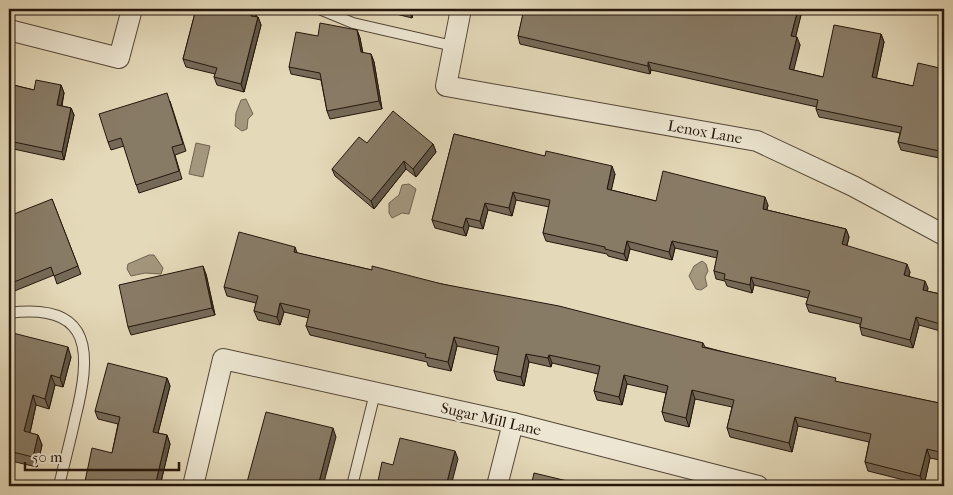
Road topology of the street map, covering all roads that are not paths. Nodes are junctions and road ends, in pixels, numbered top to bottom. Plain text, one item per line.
1 (132, 9) edge
2 (319, 9) edge
3 (461, 9) edge
4 (9, 30) edge
5 (453, 46) junction
6 (944, 235) edge
7 (9, 313) edge
8 (375, 393) junction
9 (513, 423) junction
10 (58, 486) edge
11 (193, 486) edge
12 (352, 486) edge
13 (497, 486) edge
14 (758, 486) edge

1 - 4 street
2 - 5 lane
3 - 5 street
5 - 6 street, Lenox Lane
7 - 10 lane
8 - 9 street, Sugar Mill Lane
8 - 11 street, Sugar Mill Lane
8 - 12 lane
9 - 13 street
9 - 14 street, Sugar Mill Lane

